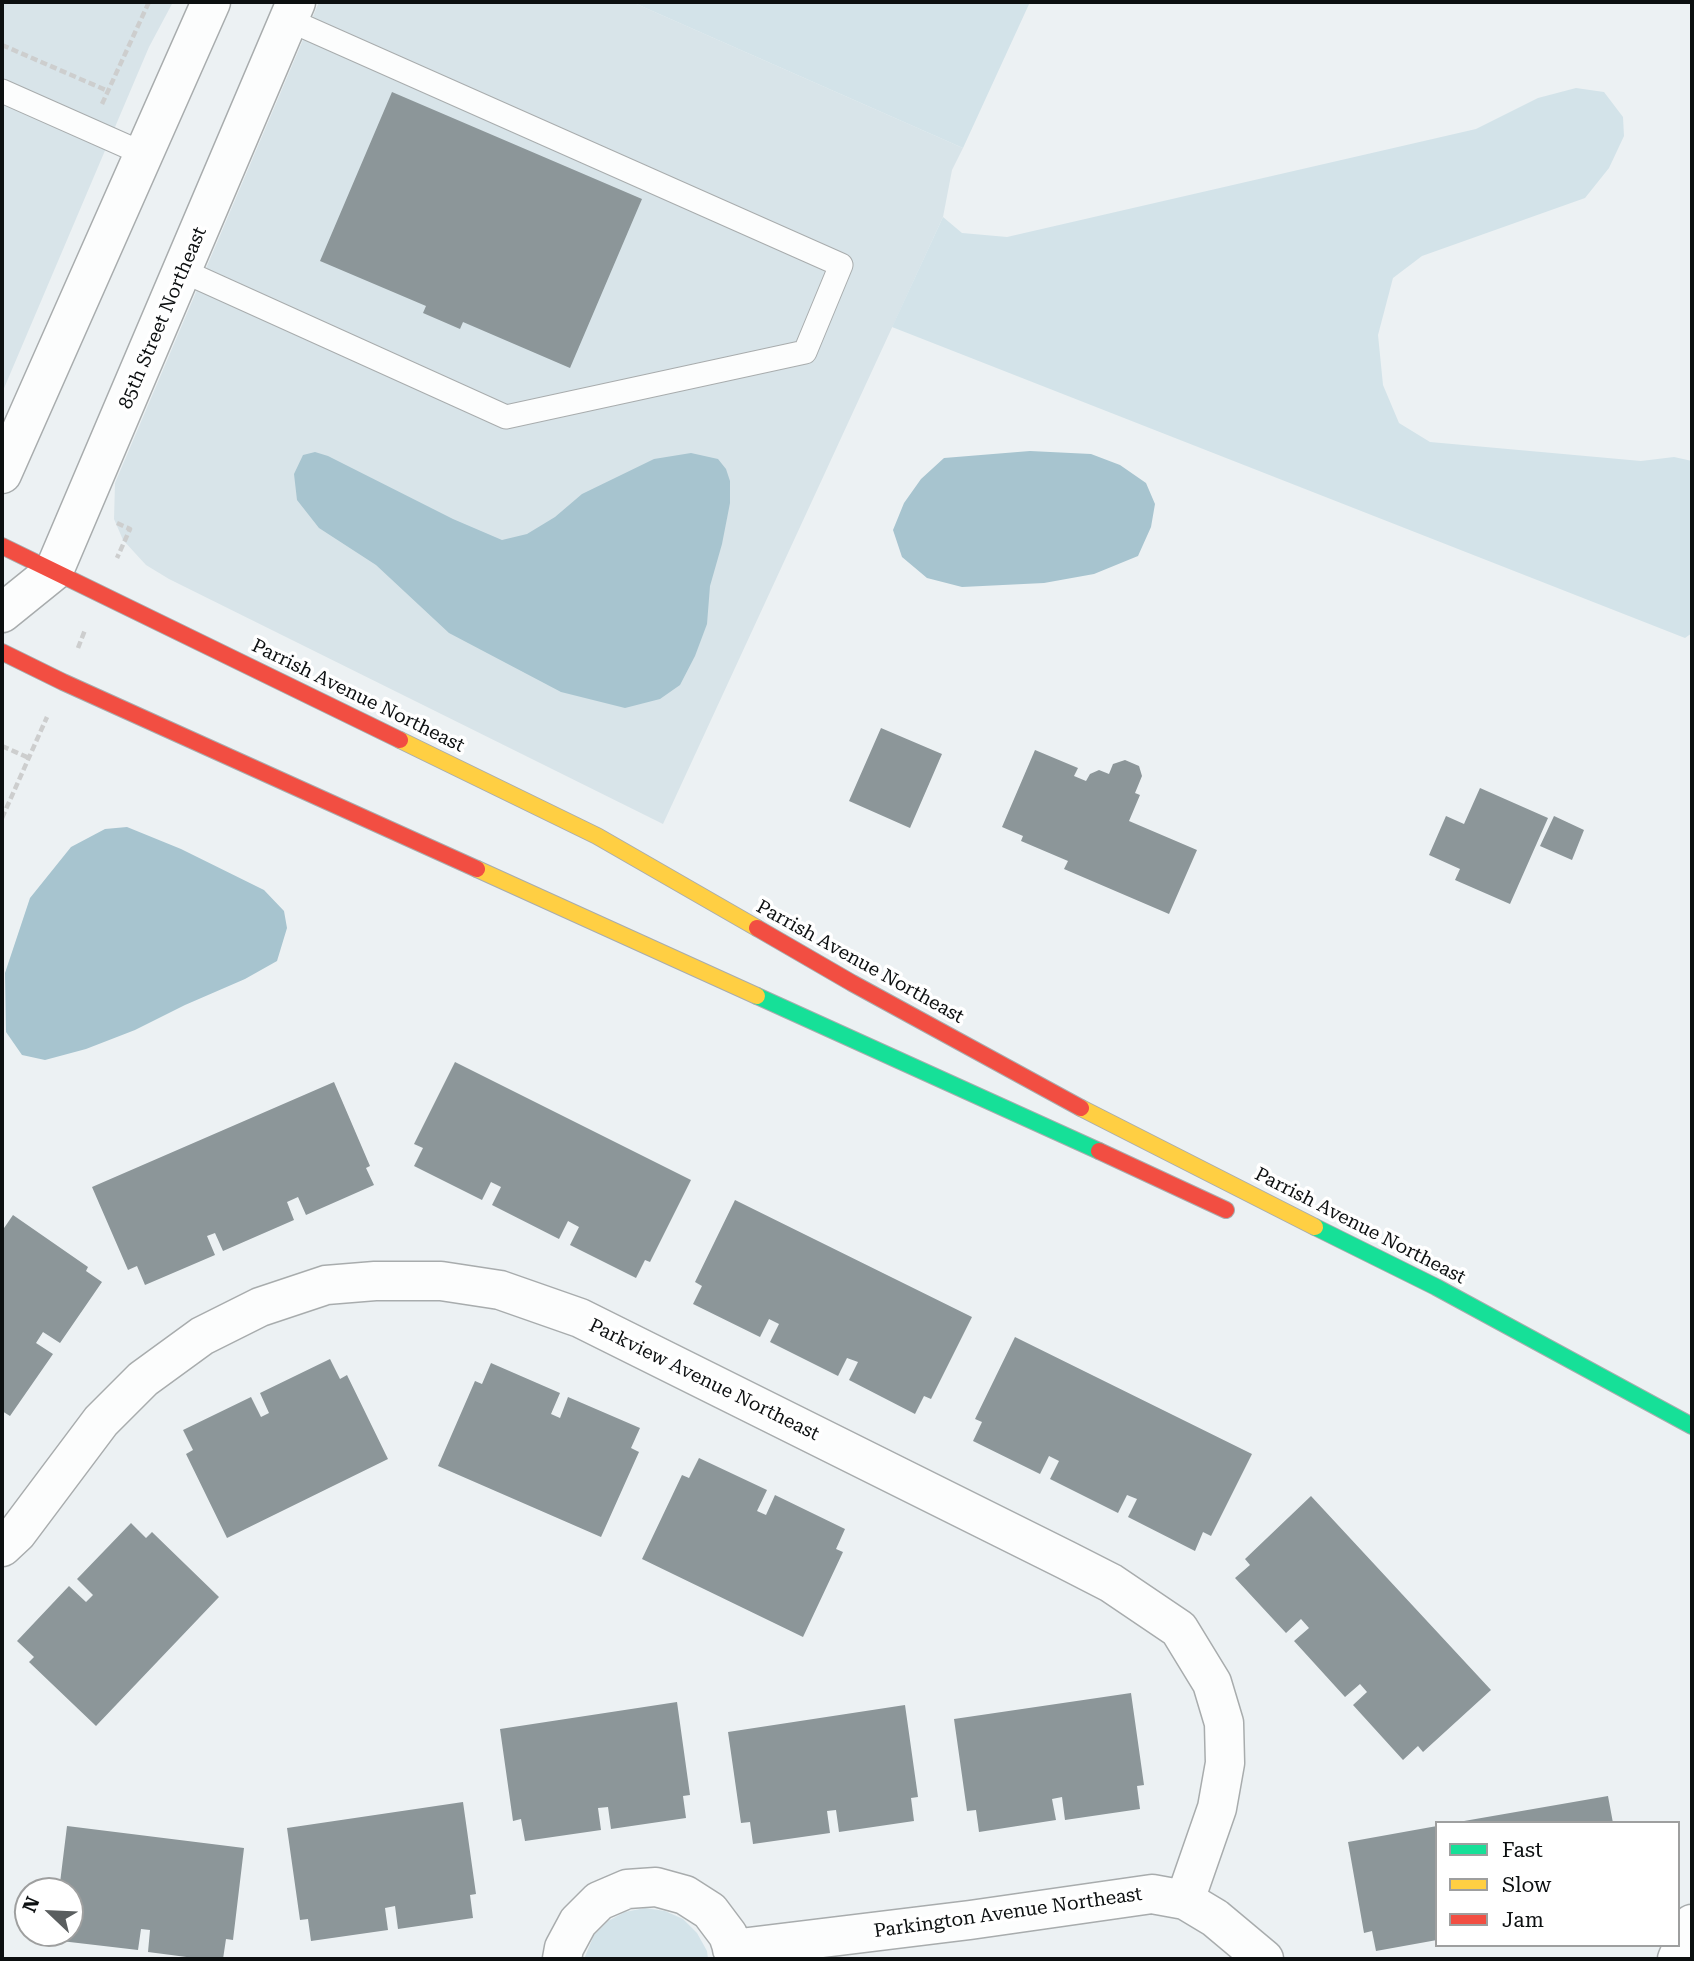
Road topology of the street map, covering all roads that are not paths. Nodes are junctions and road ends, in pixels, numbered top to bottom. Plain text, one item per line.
1 (211, 2) edge
2 (293, 11) edge
3 (2, 91) edge
4 (144, 154) junction
5 (183, 271) junction
6 (2, 474) edge
7 (2, 546) edge
8 (54, 571) junction
9 (2, 613) edge
10 (2, 652) edge
11 (1244, 1219) dead end
12 (1493, 1335) dead end
13 (1692, 1427) edge
14 (2, 1547) edge
15 (1185, 1900) junction
16 (1692, 1924) edge
17 (734, 1954) edge
18 (562, 1959) edge
19 (1264, 1959) edge
20 (1677, 1959) edge

1 - 4 street
2 - 5 street, 85th Street Northeast
2 - 5 lane
3 - 4 lane
4 - 6 street
5 - 8 street, 85th Street Northeast
7 - 8 main road, Parrish Avenue Northeast
8 - 9 street, 85th Street Northeast
8 - 13 main road, Parrish Avenue Northeast
10 - 11 main road
12 - 13 main road, Parrish Avenue Northeast
14 - 15 street, Parkview Avenue Northeast
15 - 17 street, Parkington Avenue Northeast
15 - 19 street, Parkington Avenue Northeast
16 - 20 street
17 - 18 street

